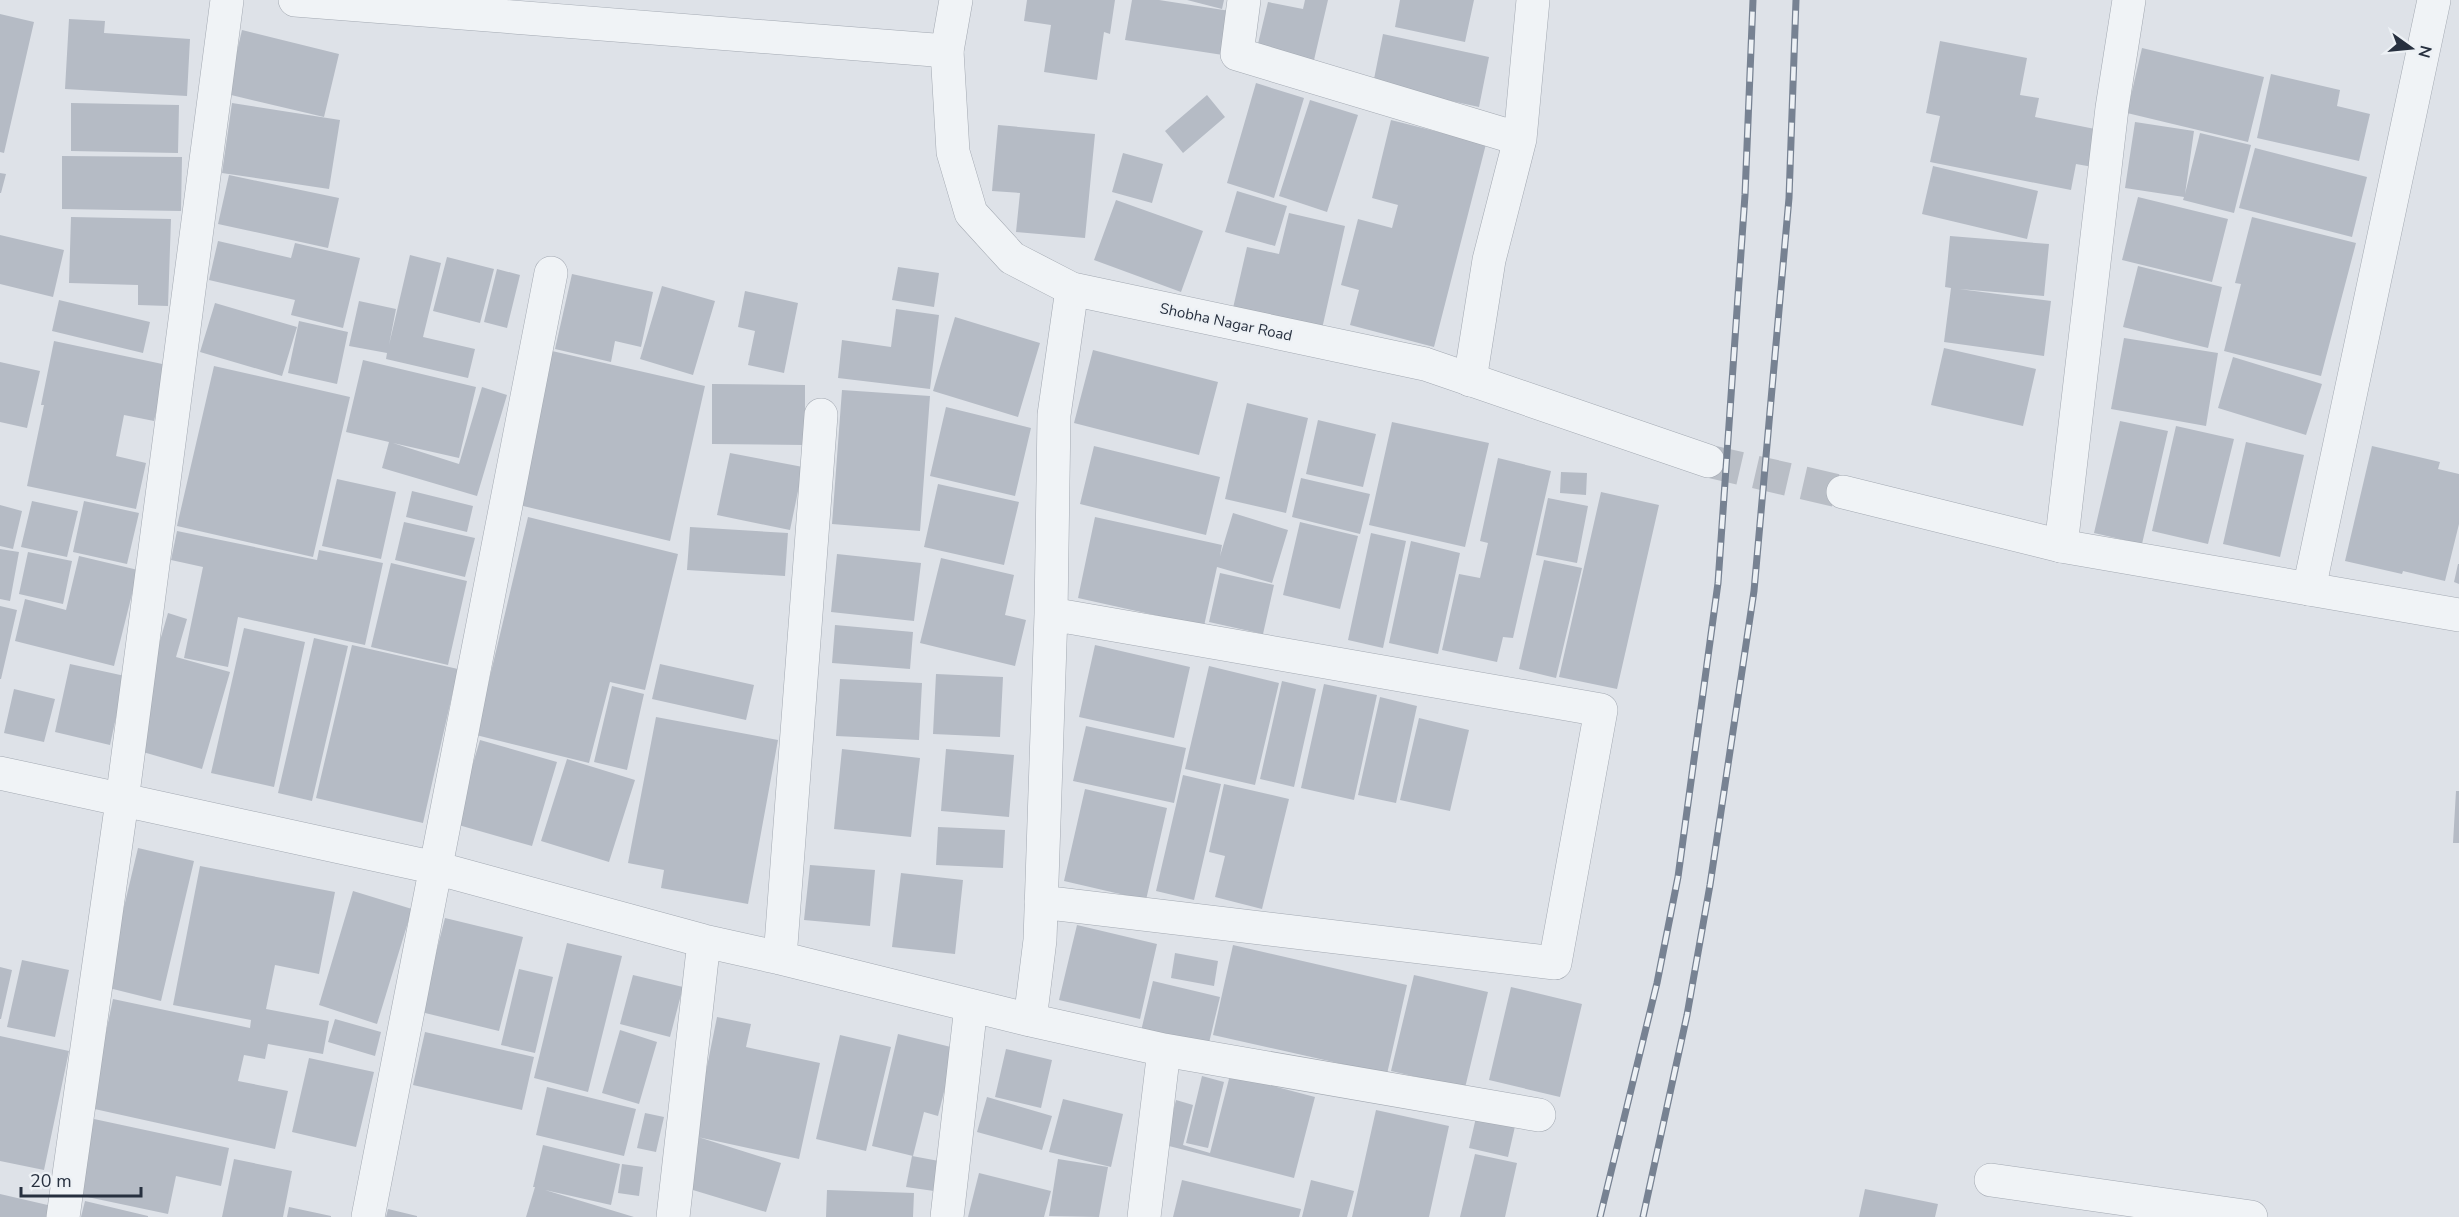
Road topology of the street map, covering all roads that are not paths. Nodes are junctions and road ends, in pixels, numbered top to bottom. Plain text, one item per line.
1 (227, 0) edge
2 (295, 0) edge
3 (956, 0) edge
4 (1244, 0) edge
5 (1533, 0) edge
6 (2129, 0) edge
7 (2434, 0) edge
8 (948, 51) junction
9 (1520, 138) junction
10 (551, 273) dead end
11 (1072, 289) junction
12 (1470, 380) junction
13 (821, 415) dead end
14 (1708, 461) tunnel mouth
15 (1843, 492) tunnel mouth
16 (2061, 546) junction
17 (2309, 589) junction
18 (1052, 614) junction
19 (2459, 615) edge
20 (0, 773) edge
21 (122, 801) junction
22 (436, 868) junction
23 (1041, 902) junction
24 (704, 941) junction
25 (780, 958) junction
26 (971, 1006) junction
27 (1030, 1020) junction
28 (1164, 1050) junction
29 (1539, 1115) dead end
30 (1991, 1180) dead end
31 (63, 1217) edge
32 (368, 1217) edge
33 (673, 1217) edge
34 (947, 1217) edge
35 (1144, 1217) edge
36 (2251, 1217) edge

1 - 21 street
2 - 8 street
3 - 8 street, Shobha Nagar Road
4 - 9 street
5 - 9 street
6 - 16 street
7 - 17 street
8 - 11 street, Shobha Nagar Road
9 - 12 street
10 - 22 street
11 - 12 street, Shobha Nagar Road
11 - 18 street
12 - 14 street, Shobha Nagar Road
13 - 25 street
15 - 16 street
16 - 17 street
17 - 19 street
18 - 23 street
18 - 23 street
20 - 21 street
21 - 22 street
21 - 31 street
22 - 24 street
22 - 32 street
23 - 27 street
24 - 25 street
24 - 33 street
25 - 26 street
26 - 27 street
26 - 34 street
27 - 28 street
28 - 29 street
28 - 35 street
30 - 36 street

